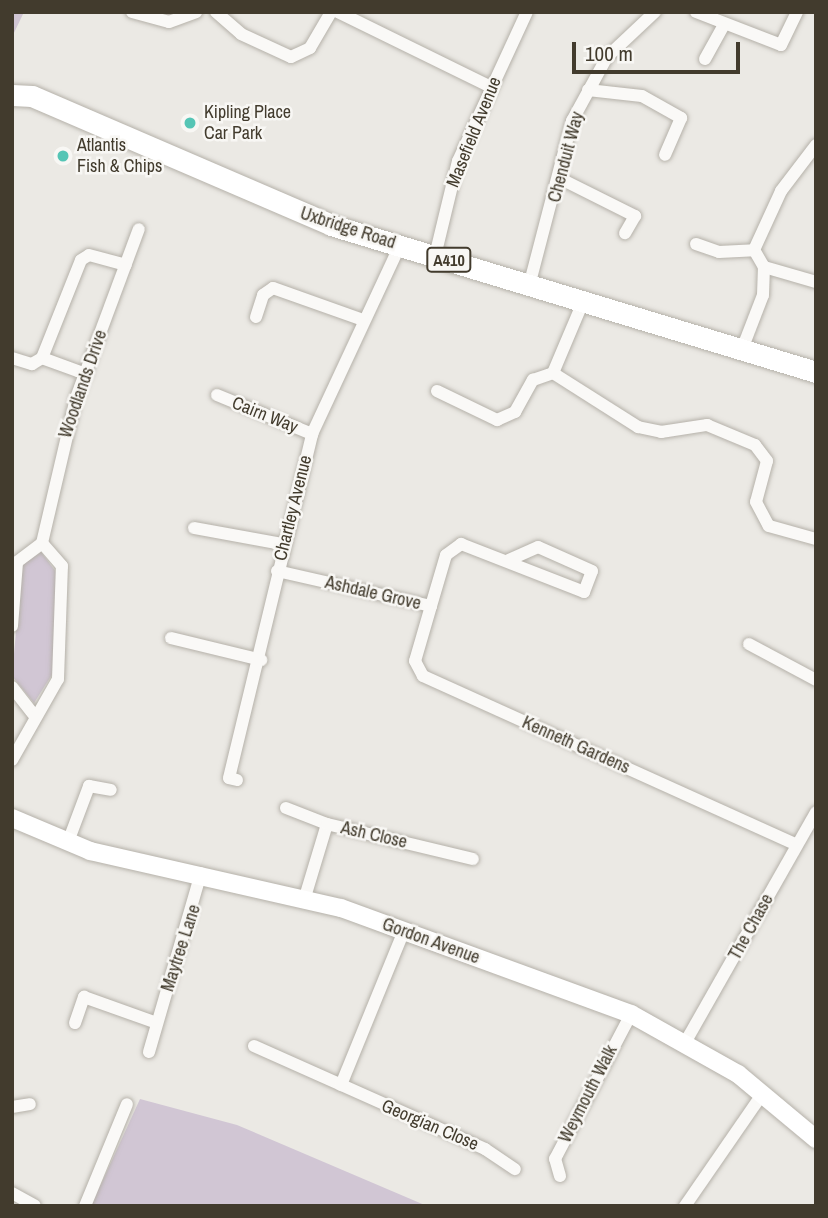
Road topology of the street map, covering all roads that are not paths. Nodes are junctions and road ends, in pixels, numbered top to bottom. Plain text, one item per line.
1 (132, 12) edge
2 (196, 12) edge
3 (216, 12) edge
4 (331, 12) edge
5 (338, 12) edge
6 (527, 12) edge
7 (655, 12) edge
8 (696, 12) edge
9 (797, 12) edge
10 (723, 27) junction
11 (705, 59) dead end
12 (491, 87) junction
13 (588, 90) junction
14 (12, 95) edge
15 (816, 145) edge
16 (666, 155) dead end
17 (561, 179) junction
18 (139, 229) dead end
19 (625, 233) dead end
20 (696, 244) dead end
21 (400, 245) junction
22 (754, 250) junction
23 (435, 256) junction
24 (126, 265) junction
25 (764, 267) junction
26 (816, 282) edge
27 (529, 286) junction
28 (583, 302) junction
29 (256, 317) dead end
30 (363, 320) junction
31 (741, 352) junction
32 (12, 358) edge
33 (41, 358) junction
34 (816, 372) edge
35 (553, 373) junction
36 (86, 374) junction
37 (438, 391) dead end
38 (217, 396) dead end
39 (312, 434) junction
40 (194, 528) dead end
41 (816, 539) edge
42 (42, 543) junction
43 (282, 544) junction
44 (509, 560) junction
45 (277, 571) junction
46 (430, 606) junction
47 (12, 626) edge
48 (171, 638) dead end
49 (749, 644) dead end
50 (261, 660) junction
51 (816, 680) edge
52 (12, 687) edge
53 (33, 714) junction
54 (12, 760) edge
55 (237, 780) dead end
56 (111, 790) dead end
57 (286, 808) dead end
58 (816, 812) edge
59 (12, 818) edge
60 (327, 824) junction
61 (68, 842) junction
62 (797, 845) junction
63 (474, 859) dead end
64 (201, 873) junction
65 (305, 897) junction
66 (404, 931) junction
67 (631, 1014) junction
68 (75, 1023) dead end
69 (157, 1023) junction
70 (686, 1041) junction
71 (254, 1046) dead end
72 (149, 1052) dead end
73 (341, 1085) junction
74 (763, 1094) junction
75 (30, 1104) dead end
76 (127, 1104) dead end
77 (12, 1107) edge
78 (816, 1139) edge
79 (515, 1169) dead end
80 (560, 1177) dead end
81 (12, 1194) edge
82 (35, 1206) edge
83 (85, 1206) edge
84 (685, 1206) edge

1 - 2 street
3 - 4 street
5 - 12 street
6 - 12 street, Masefield Avenue
7 - 13 street, Chenduit Way
8 - 10 street
9 - 10 street
10 - 11 street
12 - 23 street, Masefield Avenue
13 - 16 street
13 - 17 street, Chenduit Way
14 - 21 main road, Uxbridge Road / A410
15 - 22 street
17 - 19 street
17 - 27 street, Chenduit Way
18 - 24 street, Woodlands Drive
20 - 22 street
21 - 23 main road, Uxbridge Road / A410
21 - 30 street, Chartley Avenue
22 - 25 street
23 - 27 main road, Uxbridge Road / A410
24 - 33 street
24 - 36 street, Woodlands Drive
25 - 26 street
25 - 31 street
27 - 28 main road, Uxbridge Road / A410
28 - 31 main road, Uxbridge Road / A410
28 - 35 street
29 - 30 street
30 - 39 street, Chartley Avenue
31 - 34 main road, Uxbridge Road / A410
32 - 33 street
33 - 36 street
35 - 37 street
35 - 41 street
36 - 42 street, Woodlands Drive
38 - 39 street, Cairn Way
39 - 43 street, Chartley Avenue
40 - 43 street
42 - 47 street
42 - 53 street
43 - 45 street, Chartley Avenue
44 - 44 street, Ashdale Grove
44 - 46 street, Ashdale Grove
45 - 46 street, Ashdale Grove
45 - 50 street, Chartley Avenue
46 - 62 street, Kenneth Gardens
48 - 50 street
49 - 51 street
50 - 55 street, Chartley Avenue
52 - 53 street
53 - 54 street
56 - 61 street
57 - 60 street, Ash Close
58 - 62 street, The Chase
59 - 61 street, Gordon Avenue
60 - 63 street, Ash Close
60 - 65 street, Ash Close
61 - 64 street, Gordon Avenue
62 - 70 street, The Chase
64 - 65 street, Gordon Avenue
64 - 69 street, Maytree Lane
65 - 66 street, Gordon Avenue
66 - 67 street, Gordon Avenue
66 - 73 street
67 - 70 street, Gordon Avenue
67 - 80 street, Weymouth Walk
68 - 69 street
69 - 72 street, Maytree Lane
70 - 74 street, Gordon Avenue
71 - 73 street, Georgian Close
73 - 79 street, Georgian Close
74 - 78 street, Gordon Avenue
74 - 84 street
75 - 77 street
76 - 83 street
81 - 82 street

